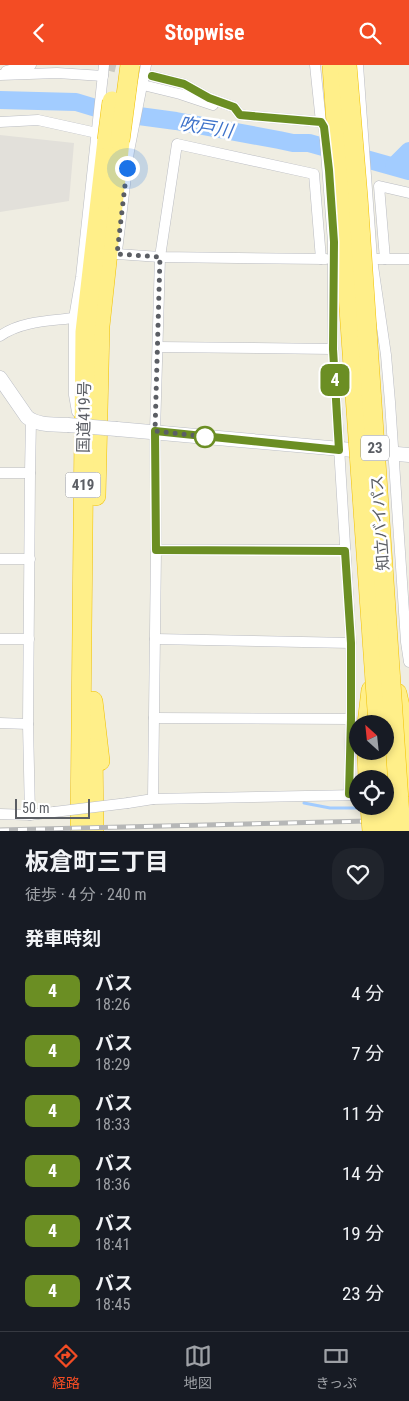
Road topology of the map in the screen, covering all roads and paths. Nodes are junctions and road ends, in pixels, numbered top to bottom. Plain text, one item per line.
1 (31, 65) edge
2 (131, 65) edge
3 (146, 65) edge
4 (315, 65) edge
5 (332, 65) edge
6 (347, 65) edge
7 (358, 65) edge
8 (107, 71) edge
9 (1, 75) edge
10 (152, 76) dead end
11 (137, 90) junction
12 (240, 115) junction
13 (0, 122) edge
14 (322, 125) junction
15 (114, 138) junction
16 (409, 193) edge
17 (117, 254) junction
18 (160, 257) junction
19 (321, 259) junction
20 (334, 259) junction
21 (372, 259) junction
22 (385, 259) junction
23 (409, 259) edge
24 (74, 318) junction
25 (0, 336) edge
26 (158, 347) junction
27 (333, 349) junction
28 (0, 378) edge
29 (31, 420) junction
30 (155, 431) junction
31 (339, 450) junction
32 (394, 454) junction
33 (409, 455) edge
34 (84, 462) junction
35 (0, 473) edge
36 (30, 473) junction
37 (96, 496) junction
38 (156, 550) junction
39 (345, 551) junction
40 (0, 559) edge
41 (30, 559) junction
42 (0, 639) edge
43 (29, 639) junction
44 (155, 639) junction
45 (408, 642) edge
46 (351, 643) junction
47 (382, 661) junction
48 (409, 662) edge
49 (87, 700) junction
50 (358, 715) edge
51 (361, 715) edge
52 (379, 715) edge
53 (154, 718) junction
54 (349, 721) edge
55 (0, 723) edge
56 (28, 724) junction
57 (409, 787) edge
58 (349, 795) edge
59 (394, 798) edge
60 (153, 799) junction
61 (409, 799) edge
62 (0, 814) edge
63 (30, 815) junction
64 (371, 815) edge
65 (384, 815) edge
66 (72, 831) edge
67 (80, 831) edge
68 (94, 831) edge
69 (103, 831) edge
70 (372, 831) edge
71 (385, 831) edge
72 (401, 831) edge

1 - 9 street
2 - 11 highway, 国道419号, bridge
3 - 11 street
4 - 14 street
5 - 47 highway, 知立バイパス / 23, bridge
6 - 47 highway, 知立バイパス / 23, bridge
7 - 21 street
8 - 9 street
8 - 15 highway, 国道419号 / 419, bridge
10 - 12 street
11 - 12 street
11 - 15 highway, 国道419号 / 419, bridge
12 - 14 street
13 - 15 street
14 - 20 street
15 - 17 street
15 - 24 street
15 - 34 highway, 国道419号 / 419
15 - 37 highway, 国道419号 / 419
16 - 22 street
17 - 18 street
17 - 37 street
18 - 19 street
18 - 19 street
18 - 26 street
19 - 20 street
20 - 21 street
20 - 27 street
21 - 22 street
21 - 32 street
22 - 23 street
24 - 25 street
24 - 34 street
26 - 27 street
26 - 30 street
27 - 31 street
28 - 29 street
29 - 30 street, bridge
29 - 36 street
30 - 31 street
30 - 38 street
31 - 32 street
31 - 39 street
32 - 33 street
32 - 45 street
34 - 49 highway, 国道419号 / 419
35 - 36 street
36 - 41 street
37 - 49 highway, 国道419号 / 419
38 - 39 street
38 - 44 street
39 - 46 street
40 - 41 street
41 - 43 street
42 - 43 street
43 - 56 street
44 - 46 street
44 - 53 street
45 - 48 street
46 - 50 street
47 - 51 highway, bridge
47 - 52 highway, 知立バイパス / 23, bridge
47 - 57 highway, bridge
47 - 72 highway, 知立バイパス / 23, bridge
49 - 66 highway
49 - 67 highway, 国道419号 / 419
49 - 68 highway, 国道419号 / 419
49 - 69 highway
53 - 54 street
53 - 60 street
55 - 56 street
56 - 63 street
58 - 60 street
59 - 61 street
60 - 63 street, bridge
62 - 63 street
64 - 70 highway, bridge
65 - 71 highway, bridge

